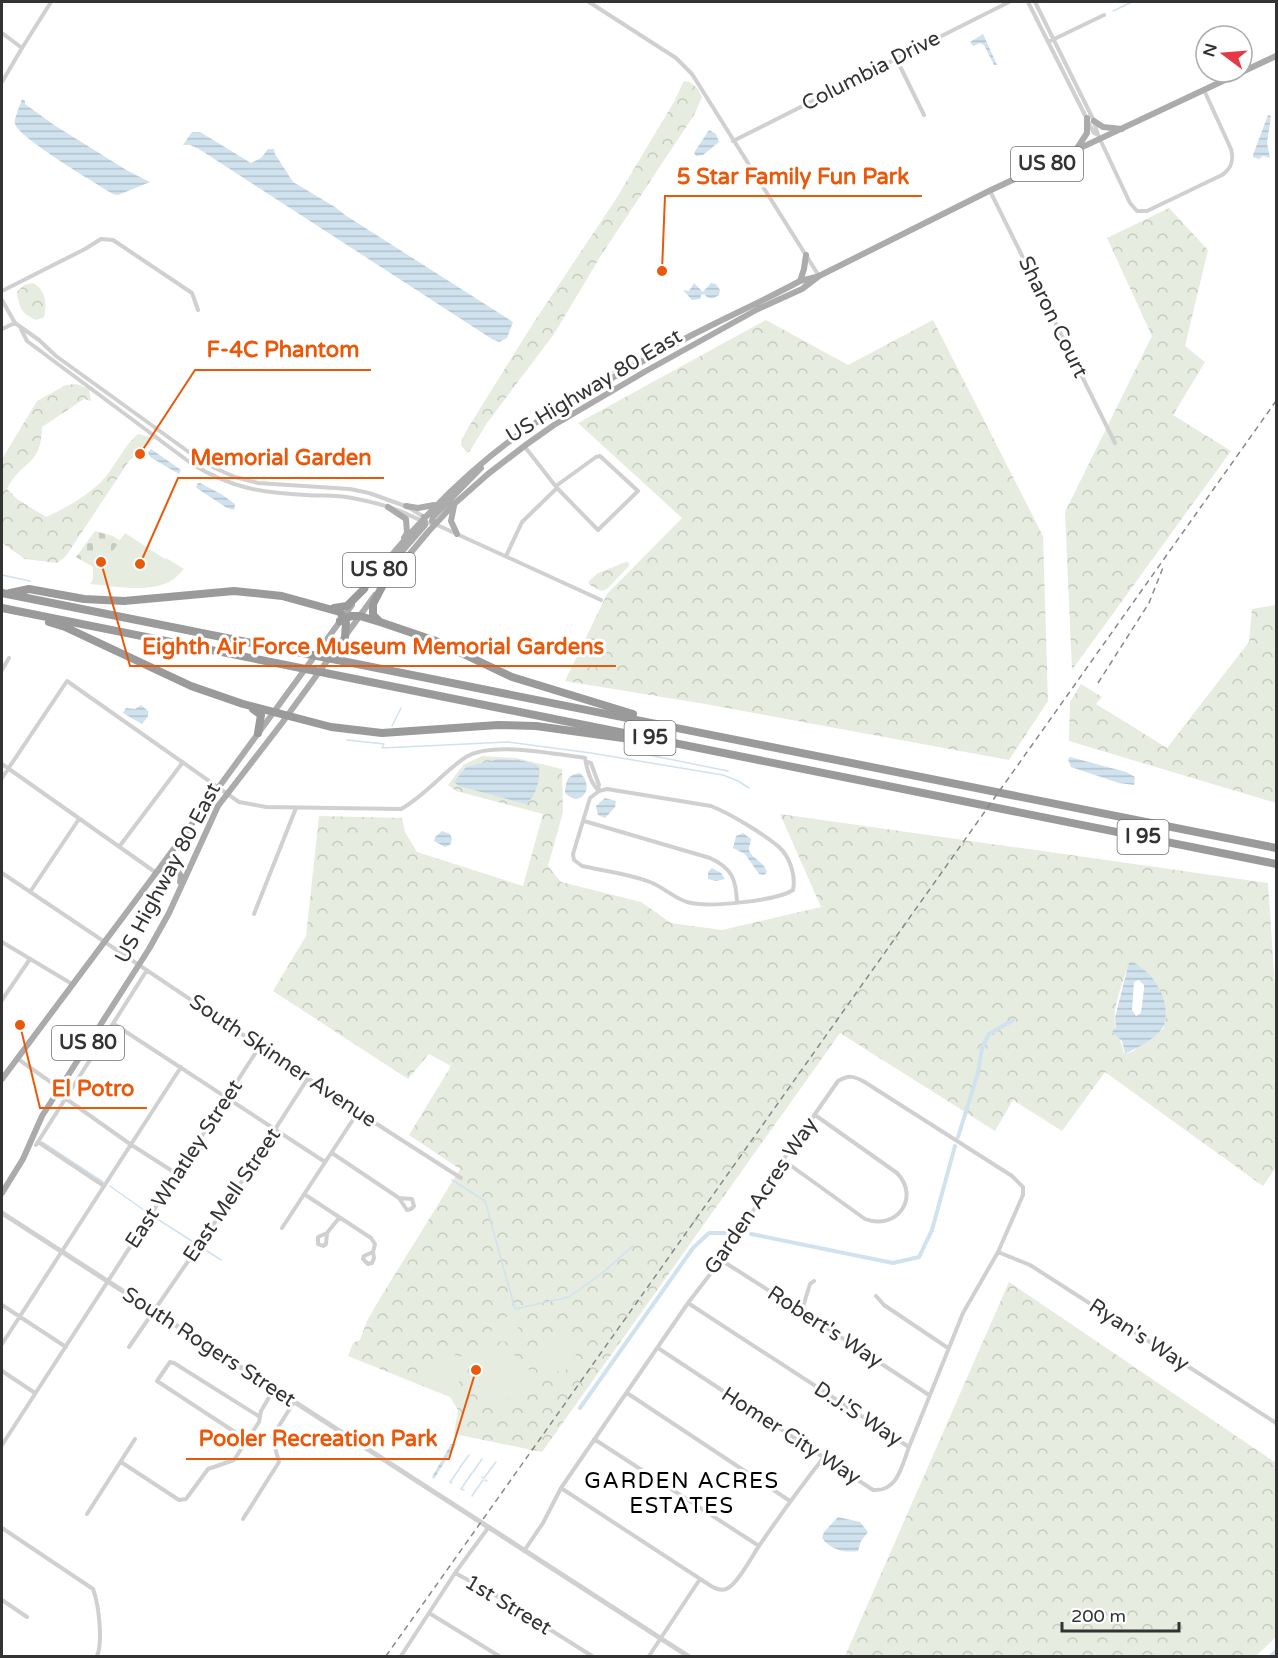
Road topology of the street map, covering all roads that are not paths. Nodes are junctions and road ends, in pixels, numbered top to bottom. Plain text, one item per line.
1 (51, 2) edge
2 (589, 2) edge
3 (1009, 2) edge
4 (1028, 2) edge
5 (1035, 2) edge
6 (1104, 15) dead end
7 (2, 33) edge
8 (1054, 39) junction
9 (1048, 42) junction
10 (22, 48) junction
11 (1276, 56) edge
12 (896, 58) junction
13 (2, 82) edge
14 (1204, 90) junction
15 (924, 115) dead end
16 (1091, 120) junction
17 (1123, 129) junction
18 (1099, 137) junction
19 (733, 141) junction
20 (1076, 151) junction
21 (989, 191) junction
22 (806, 255) junction
23 (819, 276) junction
24 (800, 281) junction
25 (2, 291) edge
26 (2, 300) edge
27 (198, 310) dead end
28 (15, 323) junction
29 (20, 327) junction
30 (2, 328) edge
31 (1115, 443) dead end
32 (524, 446) junction
33 (496, 452) junction
34 (557, 487) junction
35 (438, 504) junction
36 (455, 504) junction
37 (406, 506) junction
38 (388, 507) junction
39 (424, 520) junction
40 (435, 524) junction
41 (456, 534) junction
42 (401, 542) junction
43 (506, 556) junction
44 (384, 583) junction
45 (364, 589) junction
46 (4, 593) edge
47 (372, 599) junction
48 (601, 600) dead end
49 (326, 607) junction
50 (2, 608) edge
51 (360, 616) junction
52 (343, 618) junction
53 (383, 623) junction
54 (345, 637) junction
55 (9, 658) dead end
56 (2, 670) edge
57 (243, 704) junction
58 (274, 712) junction
59 (287, 715) junction
60 (663, 724) junction
61 (258, 733) junction
62 (682, 745) junction
63 (183, 762) junction
64 (586, 762) junction
65 (2, 764) edge
66 (8, 768) junction
67 (593, 768) junction
68 (587, 771) junction
69 (2, 778) edge
70 (219, 787) junction
71 (598, 790) junction
72 (228, 793) junction
73 (296, 808) junction
74 (79, 819) junction
75 (584, 821) junction
76 (119, 847) junction
77 (1276, 848) edge
78 (1276, 864) edge
79 (2, 873) edge
80 (156, 873) junction
81 (30, 892) junction
82 (177, 894) junction
83 (737, 902) junction
84 (254, 914) dead end
85 (2, 942) edge
86 (105, 942) junction
87 (30, 959) junction
88 (139, 964) junction
89 (147, 970) junction
90 (73, 984) junction
91 (2, 1000) edge
92 (114, 1024) junction
93 (260, 1046) junction
94 (18, 1059) junction
95 (181, 1067) junction
96 (308, 1078) junction
97 (2, 1079) edge
98 (59, 1088) junction
99 (227, 1096) junction
100 (65, 1098) junction
101 (358, 1112) junction
102 (815, 1114) junction
103 (276, 1129) junction
104 (130, 1144) junction
105 (332, 1153) junction
106 (783, 1160) junction
107 (326, 1162) junction
108 (177, 1174) junction
109 (461, 1178) dead end
110 (104, 1186) junction
111 (2, 1193) edge
112 (304, 1194) junction
113 (399, 1198) dead end
114 (2, 1213) edge
115 (339, 1218) junction
116 (282, 1228) dead end
117 (327, 1233) dead end
118 (62, 1252) junction
119 (373, 1252) dead end
120 (998, 1252) junction
121 (721, 1260) junction
122 (108, 1281) junction
123 (814, 1281) dead end
124 (876, 1296) dead end
125 (688, 1303) junction
126 (2, 1305) edge
127 (153, 1311) junction
128 (801, 1311) junction
129 (19, 1316) junction
130 (2, 1344) edge
131 (66, 1347) junction
132 (129, 1347) dead end
133 (658, 1348) junction
134 (948, 1348) junction
135 (2, 1371) edge
136 (274, 1389) junction
137 (36, 1393) junction
138 (627, 1393) junction
139 (929, 1395) junction
140 (294, 1402) junction
141 (260, 1417) junction
142 (1276, 1423) edge
143 (135, 1439) dead end
144 (594, 1439) junction
145 (247, 1440) junction
146 (2, 1445) edge
147 (909, 1447) junction
148 (824, 1457) junction
149 (121, 1462) junction
150 (561, 1488) junction
151 (790, 1501) junction
152 (87, 1514) dead end
153 (243, 1519) dead end
154 (2, 1528) edge
155 (488, 1528) junction
156 (759, 1546) junction
157 (524, 1551) junction
158 (455, 1573) junction
159 (700, 1579) junction
160 (2, 1599) edge
161 (429, 1613) junction
162 (27, 1617) dead end
163 (661, 1639) junction
164 (97, 1656) edge
165 (401, 1656) edge
166 (499, 1656) edge
167 (592, 1656) edge
168 (649, 1656) edge
169 (688, 1656) edge

1 - 10 street
2 - 19 street
3 - 12 street, Columbia Drive
4 - 9 street
5 - 8 street
6 - 8 street
7 - 10 street
8 - 9 street
8 - 16 street
9 - 16 street
10 - 13 street
11 - 14 main road, US Highway 80 East / US 80
12 - 15 street
12 - 19 street, Columbia Drive
14 - 17 main road, US Highway 80 East / US 80
14 - 18 street
16 - 17 main road
16 - 18 street
16 - 20 main road
17 - 18 main road, US Highway 80 East / US 80
18 - 20 main road, US Highway 80 East / US 80
19 - 22 street
20 - 21 main road, US Highway 80 East / US 80
21 - 23 main road, US Highway 80 East / US 80
21 - 31 street, Sharon Court
22 - 23 street
22 - 24 main road
23 - 24 main road, US 80
23 - 32 main road, US Highway 80 East / US 80
24 - 33 main road, US Highway 80 East / US 80
25 - 27 street
26 - 28 street
28 - 29 street
28 - 30 street
29 - 37 street
29 - 38 street
32 - 34 street
32 - 36 main road, US Highway 80 East / US 80
33 - 35 main road, US Highway 80 East / US 80
33 - 40 main road
34 - 34 street
34 - 43 street
35 - 37 main road
35 - 39 main road, US Highway 80 East / US 80
36 - 40 main road, US Highway 80 East / US 80
36 - 41 main road
37 - 39 street
38 - 39 street
38 - 42 main road
39 - 40 street
39 - 42 main road, US Highway 80 East / US 80
39 - 47 main road
40 - 41 street
40 - 44 main road, US Highway 80 East / US 80
41 - 43 street
42 - 45 main road, US Highway 80 East / US 80
43 - 48 street
44 - 47 main road, US Highway 80 East / US 80
44 - 53 highway
45 - 49 highway
45 - 52 main road, US Highway 80 East / US 80
46 - 49 highway
46 - 60 highway, I 95
47 - 51 main road, US Highway 80 East / US 80
49 - 52 highway
50 - 57 highway
50 - 62 highway, I 95
51 - 52 highway
51 - 53 highway
51 - 54 main road, US Highway 80 East / US 80
52 - 54 highway
52 - 58 main road, US Highway 80 East / US 80
53 - 60 highway
54 - 59 main road, US Highway 80 East / US 80
55 - 56 street
57 - 58 highway
57 - 61 highway
58 - 59 highway
58 - 61 main road, US Highway 80 East / US 80
59 - 62 highway
59 - 72 main road, US Highway 80 East / US 80
60 - 77 highway, I 95
61 - 70 main road, US Highway 80 East / US 80
62 - 78 highway, I 95
63 - 66 street
63 - 70 street
63 - 76 street
64 - 67 street
64 - 68 street
64 - 73 street
65 - 66 street
66 - 69 street
66 - 74 street
67 - 68 street
67 - 71 street
68 - 71 street
70 - 72 street
70 - 80 main road, US Highway 80 East / US 80
71 - 75 street
71 - 83 street
72 - 73 street
72 - 82 main road, US Highway 80 East / US 80
73 - 84 street
74 - 76 street
74 - 81 street
75 - 83 street
75 - 83 street
76 - 80 street
79 - 81 street, South Skinner Avenue
80 - 82 main road
80 - 86 main road, US Highway 80 East / US 80
81 - 86 street, South Skinner Avenue
82 - 88 main road, US Highway 80 East / US 80
85 - 87 street
86 - 88 street, South Skinner Avenue
86 - 90 main road, US Highway 80 East / US 80
87 - 90 street
87 - 91 street
88 - 89 street, South Skinner Avenue
88 - 98 main road, US Highway 80 East / US 80
89 - 92 street
89 - 93 street, South Skinner Avenue
90 - 94 main road, US Highway 80 East / US 80
92 - 95 street
92 - 100 street
93 - 96 street, South Skinner Avenue
93 - 99 street, East Whatley Street
94 - 97 main road, US Highway 80 East / US 80
94 - 98 street
95 - 99 street
95 - 104 street
96 - 101 street, South Skinner Avenue
96 - 103 street, East Mell Street
98 - 111 main road, US Highway 80 East / US 80
99 - 103 street
99 - 108 street, East Whatley Street
100 - 104 street
100 - 110 street
101 - 105 street
101 - 109 street, South Skinner Avenue
102 - 106 street, Garden Acres Way
102 - 106 street
102 - 120 street, Garden Acres Way
103 - 107 street
103 - 127 street, East Mell Street
104 - 108 street
104 - 110 street
105 - 107 street
105 - 113 street
106 - 121 street, Garden Acres Way
107 - 112 street
108 - 122 street, East Whatley Street
110 - 118 street
112 - 115 street
112 - 116 street
114 - 118 street, South Rogers Street
115 - 117 street
115 - 119 street
118 - 122 street, South Rogers Street
118 - 129 street
120 - 134 street, D.J.'S Way
120 - 142 street, Ryan's Way
121 - 125 street, Garden Acres Way
121 - 128 street, Robert's Way
122 - 127 street, South Rogers Street
122 - 131 street, East Whatley Street
123 - 128 street
124 - 134 street
125 - 133 street, Garden Acres Way
125 - 147 street, D.J.'S Way
126 - 129 street
127 - 132 street, East Mell Street
127 - 136 street, South Rogers Street
128 - 139 street, Robert's Way
129 - 130 street
129 - 131 street
131 - 137 street, East Whatley Street
133 - 138 street, Garden Acres Way
133 - 148 street, Homer City Way
134 - 139 street, D.J.'S Way
135 - 137 street
136 - 140 street, South Rogers Street
136 - 141 street
137 - 146 street, East Whatley Street
138 - 144 street, Garden Acres Way
138 - 151 street
139 - 147 street, D.J.'S Way
140 - 153 street
140 - 155 street, South Rogers Street
141 - 145 street
141 - 145 street
143 - 149 street
144 - 150 street, Garden Acres Way
144 - 156 street
145 - 149 street
147 - 148 street, Homer City Way
148 - 151 street
149 - 152 street
150 - 157 street, Garden Acres Way
150 - 159 street
151 - 156 street
154 - 164 street
155 - 157 street, South Rogers Street
155 - 158 street
156 - 159 street
157 - 163 street, South Rogers Street
158 - 161 street
158 - 167 street, 1st Street
159 - 163 street
160 - 162 street
161 - 165 street
161 - 166 street
163 - 168 street
163 - 169 street, South Rogers Street

